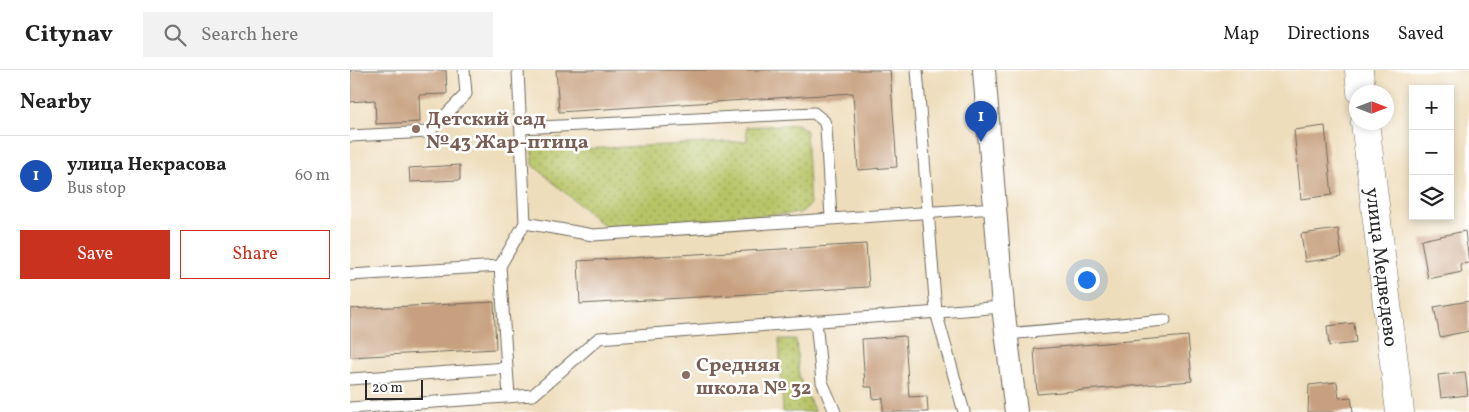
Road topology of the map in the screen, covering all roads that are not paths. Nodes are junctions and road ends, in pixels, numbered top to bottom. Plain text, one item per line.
1 (464, 70) edge
2 (518, 70) edge
3 (917, 70) edge
4 (984, 70) edge
5 (1359, 70) edge
6 (1360, 85) edge
7 (521, 128) junction
8 (1366, 130) edge
9 (350, 136) edge
10 (995, 208) junction
11 (927, 212) junction
12 (831, 218) junction
13 (525, 223) junction
14 (500, 266) junction
15 (350, 275) edge
16 (1003, 307) junction
17 (936, 312) junction
18 (1165, 320) dead end
19 (816, 322) junction
20 (1006, 334) junction
21 (507, 368) junction
22 (350, 379) edge
23 (509, 397) junction
24 (350, 408) edge
25 (835, 412) edge
26 (964, 412) edge
27 (1016, 412) edge
28 (1400, 412) edge

1 - 9 lane
2 - 7 lane
3 - 11 lane
4 - 10 street
5 - 6 street
7 - 12 lane
7 - 13 lane
8 - 28 street, улица Медведево
10 - 11 lane
10 - 16 street
11 - 12 lane
11 - 17 lane
12 - 13 lane
13 - 14 lane
14 - 15 lane
14 - 21 lane
16 - 17 lane
16 - 20 street
17 - 19 lane
17 - 26 lane
18 - 20 lane
19 - 23 lane
19 - 25 lane
20 - 27 street
21 - 22 lane
21 - 23 lane
23 - 24 lane

